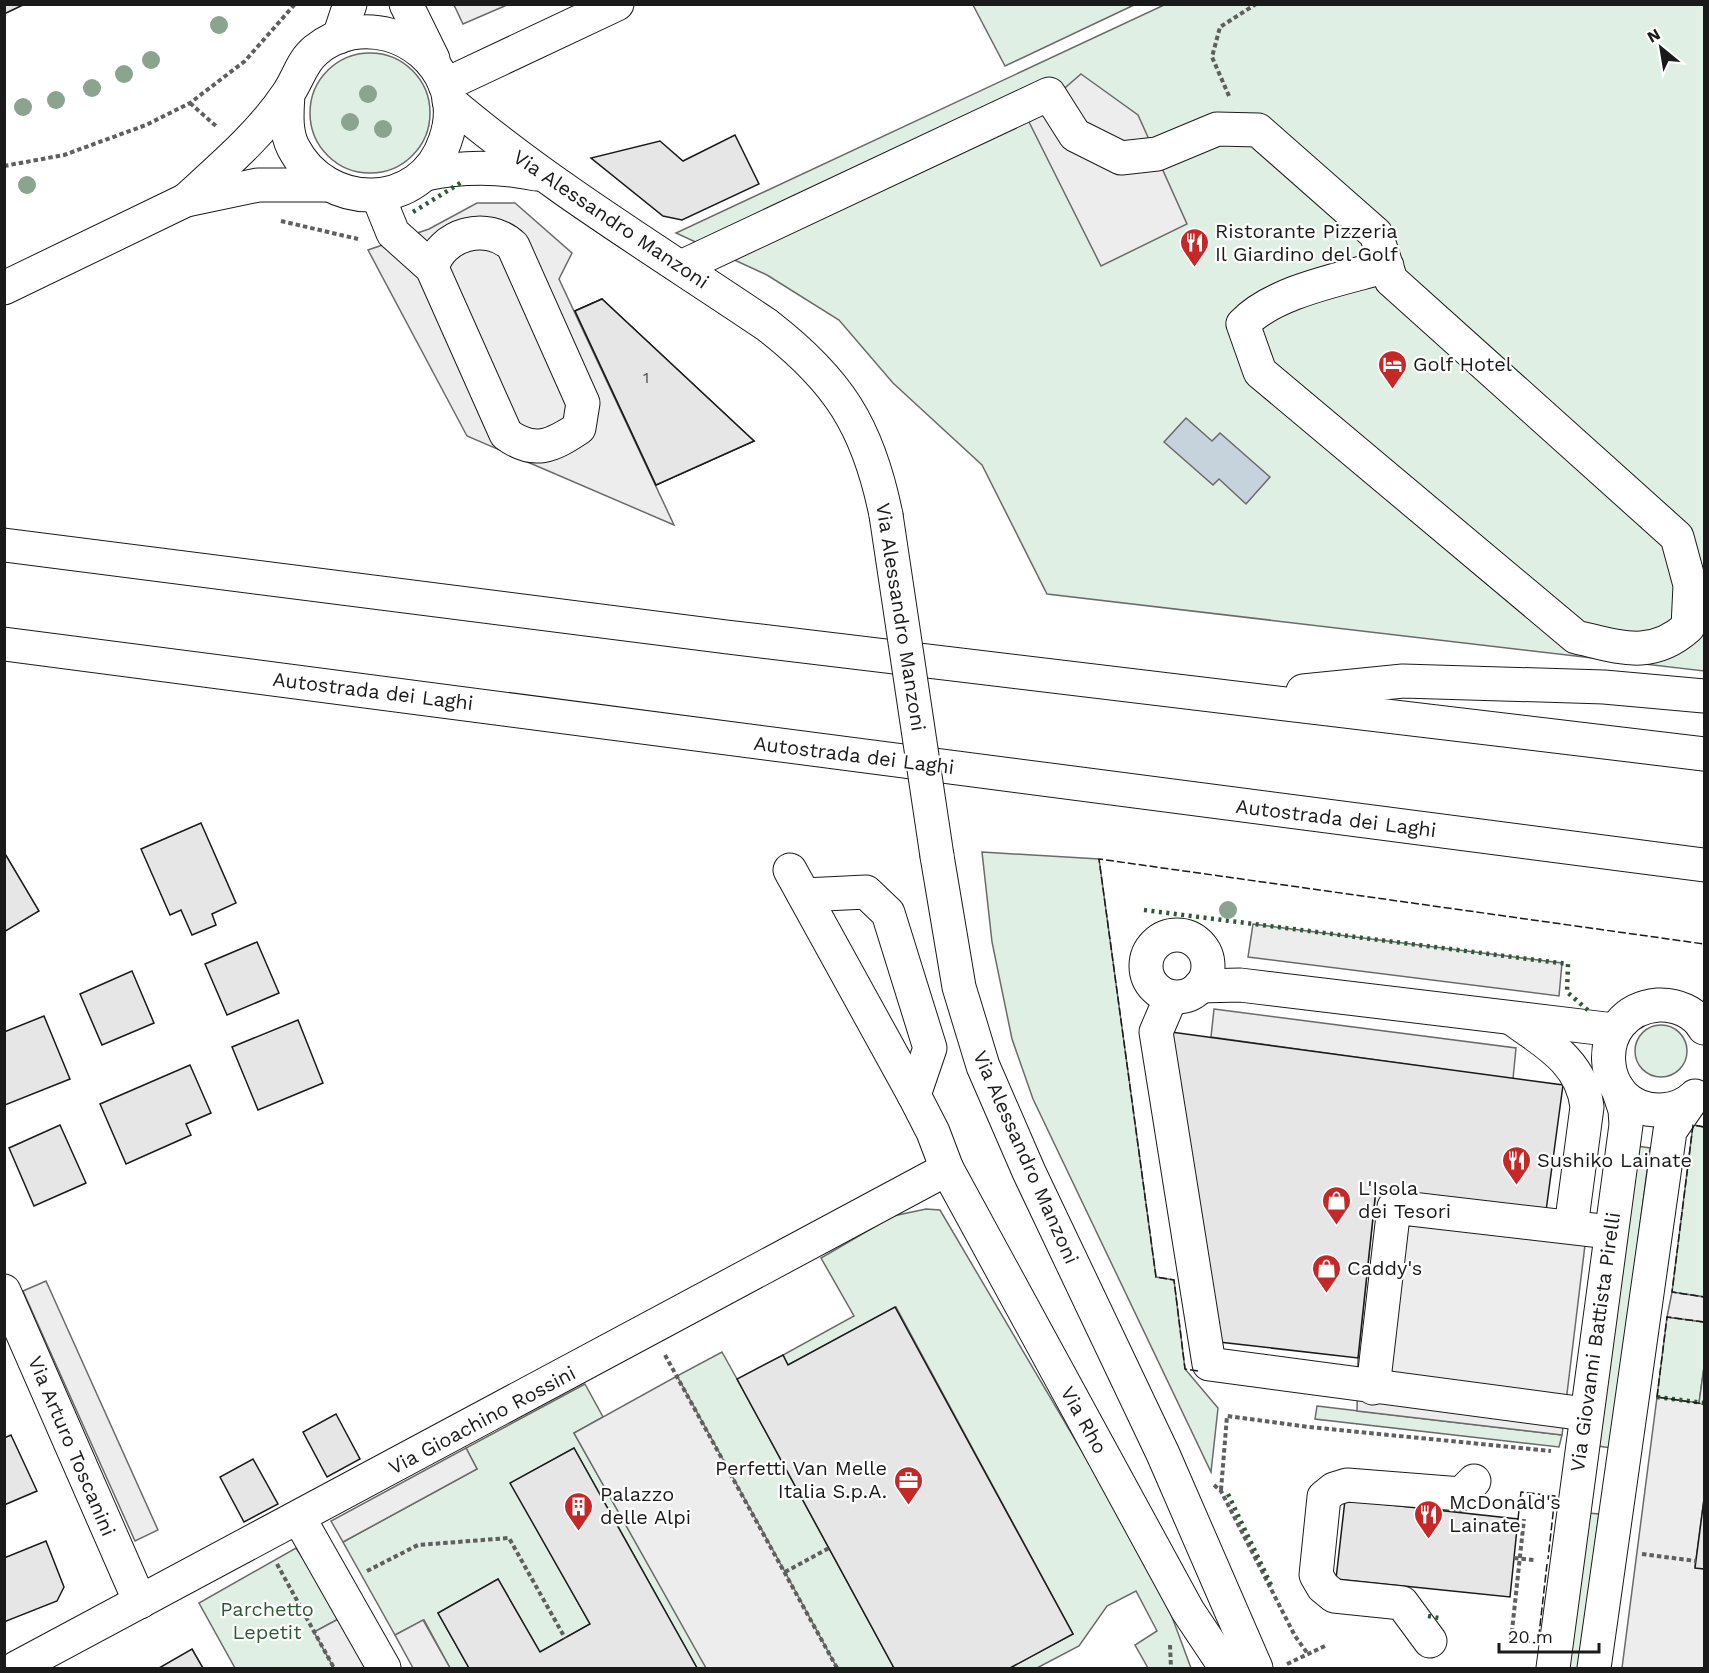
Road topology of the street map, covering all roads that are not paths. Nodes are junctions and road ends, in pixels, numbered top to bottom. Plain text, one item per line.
1 (350, 4) edge
2 (406, 4) edge
3 (617, 4) edge
4 (339, 37) junction
5 (444, 84) junction
6 (288, 94) junction
7 (425, 174) junction
8 (544, 176) junction
9 (327, 185) junction
10 (378, 196) junction
11 (186, 200) junction
12 (1387, 266) junction
13 (681, 267) junction
14 (432, 268) junction
15 (4, 288) edge
16 (4, 545) edge
17 (4, 644) edge
18 (1704, 696) edge
19 (1238, 697) junction
20 (1704, 754) edge
21 (1704, 865) edge
22 (1513, 1018) junction
23 (1704, 1026) edge
24 (1614, 1030) junction
25 (1618, 1089) junction
26 (1698, 1093) edge
27 (914, 1095) junction
28 (947, 1168) junction
29 (1571, 1227) junction
30 (1610, 1232) junction
31 (4, 1291) edge
32 (1373, 1388) junction
33 (1585, 1414) junction
34 (1474, 1481) dead end
35 (1575, 1491) junction
36 (1618, 1497) junction
37 (299, 1518) junction
38 (140, 1602) junction
39 (1430, 1641) dead end
40 (16, 1668) edge
41 (384, 1668) edge
42 (1226, 1668) edge
43 (1269, 1668) edge
44 (1553, 1668) edge
45 (1594, 1668) edge

1 - 4 main road
2 - 5 main road, Via Alessandro Manzoni
3 - 5 main road
4 - 5 main road
4 - 6 main road
5 - 7 main road
5 - 8 main road, Via Alessandro Manzoni
6 - 9 main road
6 - 11 main road
7 - 8 main road
7 - 10 main road
8 - 13 main road, Via Alessandro Manzoni
9 - 10 main road
9 - 11 main road
10 - 14 main road
11 - 15 main road
12 - 12 main road
12 - 13 main road
13 - 43 main road, Via Alessandro Manzoni, bridge
14 - 14 main road
16 - 19 main road
17 - 21 main road, Autostrada dei Laghi
18 - 19 main road
19 - 20 main road
22 - 24 main road
22 - 29 main road
22 - 32 main road
23 - 24 main road
24 - 25 main road, Via Giovanni Battista Pirelli
25 - 26 main road
25 - 30 main road, Via Giovanni Battista Pirelli
26 - 36 main road
27 - 27 main road, Via Rho
27 - 28 main road, Via Rho
28 - 37 main road, Via Gioachino Rossini
28 - 42 main road, Via Rho
29 - 30 main road
29 - 32 main road
30 - 33 main road, Via Giovanni Battista Pirelli
31 - 38 main road, Via Arturo Toscanini
32 - 33 main road
33 - 35 main road, Via Giovanni Battista Pirelli
34 - 39 main road
35 - 36 main road
35 - 44 main road, Via Giovanni Battista Pirelli
36 - 45 main road
37 - 38 main road, Via Gioachino Rossini
37 - 41 main road
38 - 40 main road, Via Gioachino Rossini

